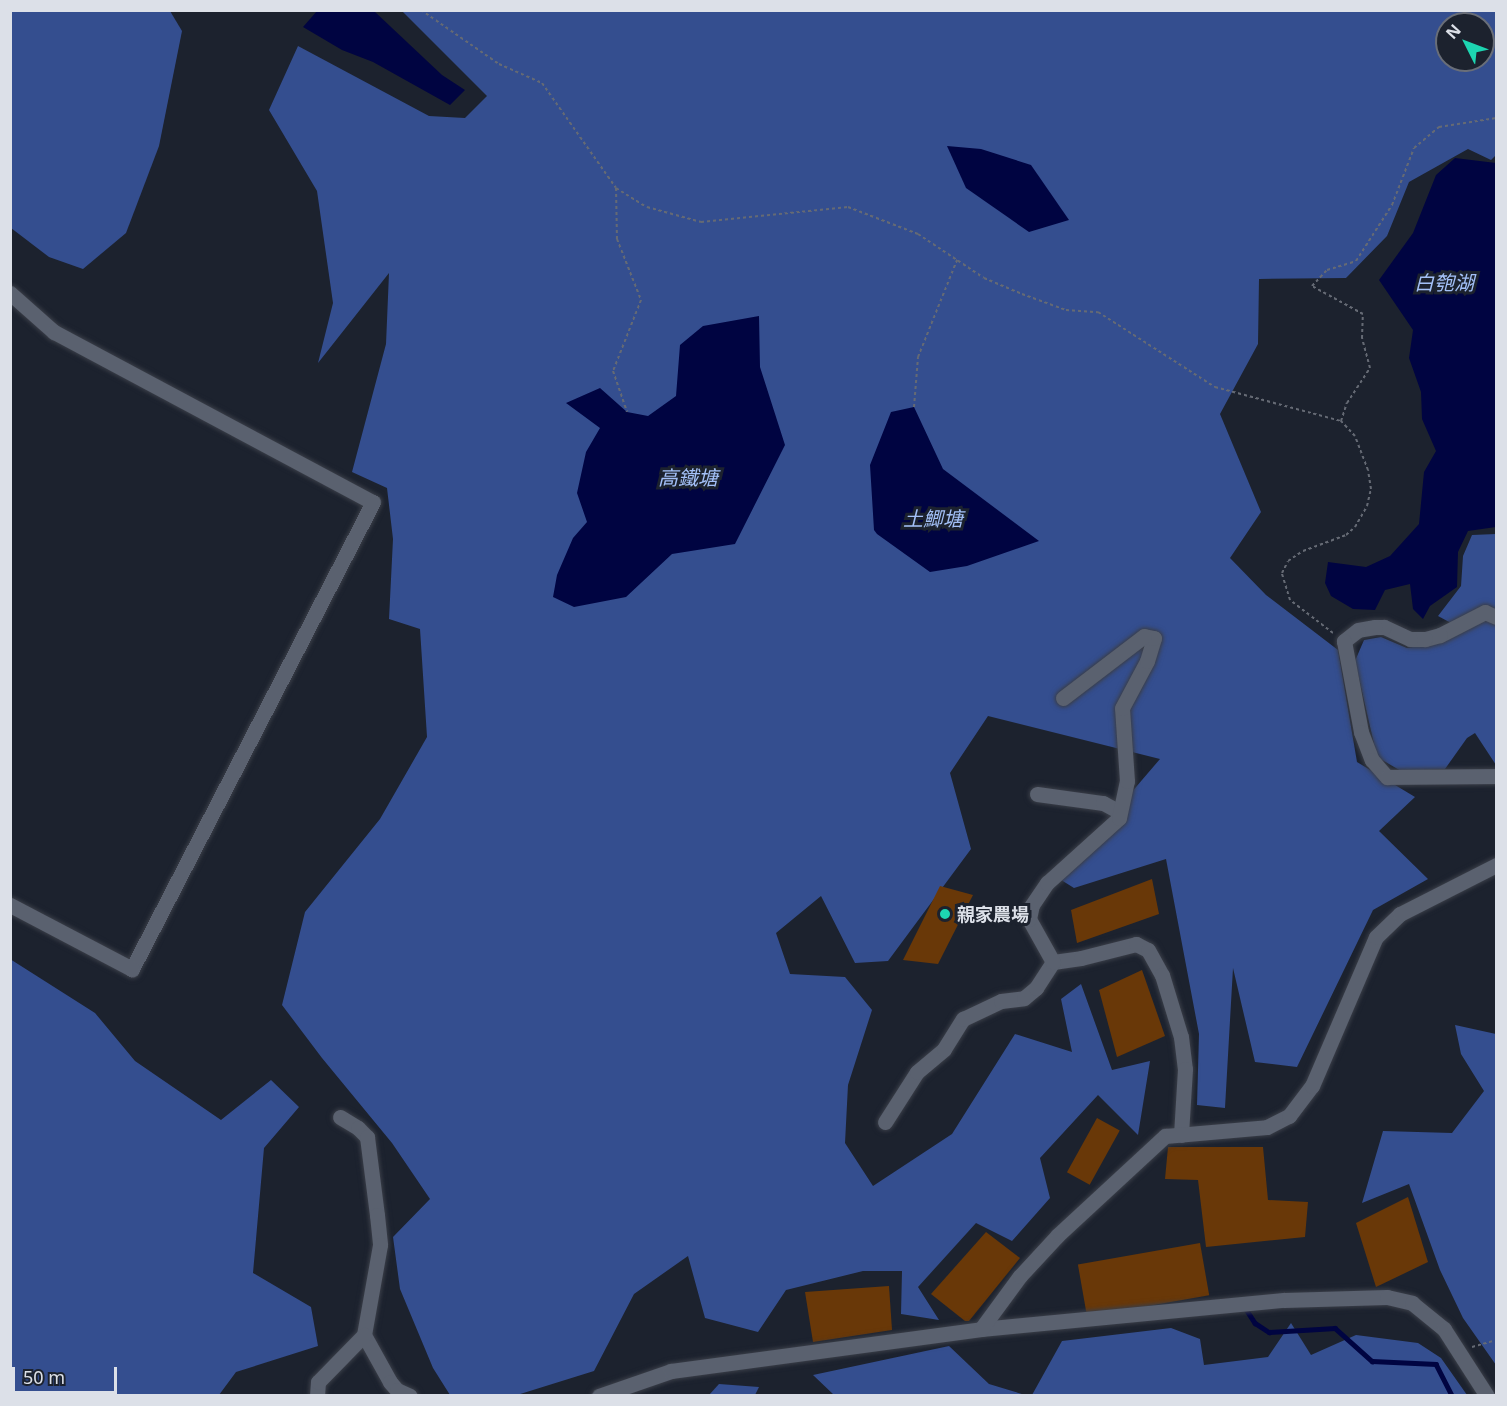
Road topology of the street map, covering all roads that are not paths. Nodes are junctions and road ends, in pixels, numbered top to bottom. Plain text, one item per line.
1 (10, 293) edge
2 (1497, 617) edge
3 (1063, 698) dead end
4 (1497, 776) edge
5 (1037, 794) dead end
6 (1120, 812) junction
7 (1497, 865) edge
8 (10, 906) edge
9 (1053, 962) junction
10 (340, 1117) dead end
11 (885, 1122) dead end
12 (1181, 1135) junction
13 (981, 1329) junction
14 (363, 1335) junction
15 (317, 1395) edge
16 (410, 1395) edge
17 (599, 1395) edge
18 (1487, 1395) edge

1 - 8 lane
2 - 4 lane
3 - 6 lane
5 - 6 lane
6 - 9 lane
7 - 12 lane
9 - 11 lane
9 - 12 lane
10 - 14 lane
12 - 13 lane
13 - 17 lane
13 - 18 lane
14 - 15 lane
14 - 16 lane

